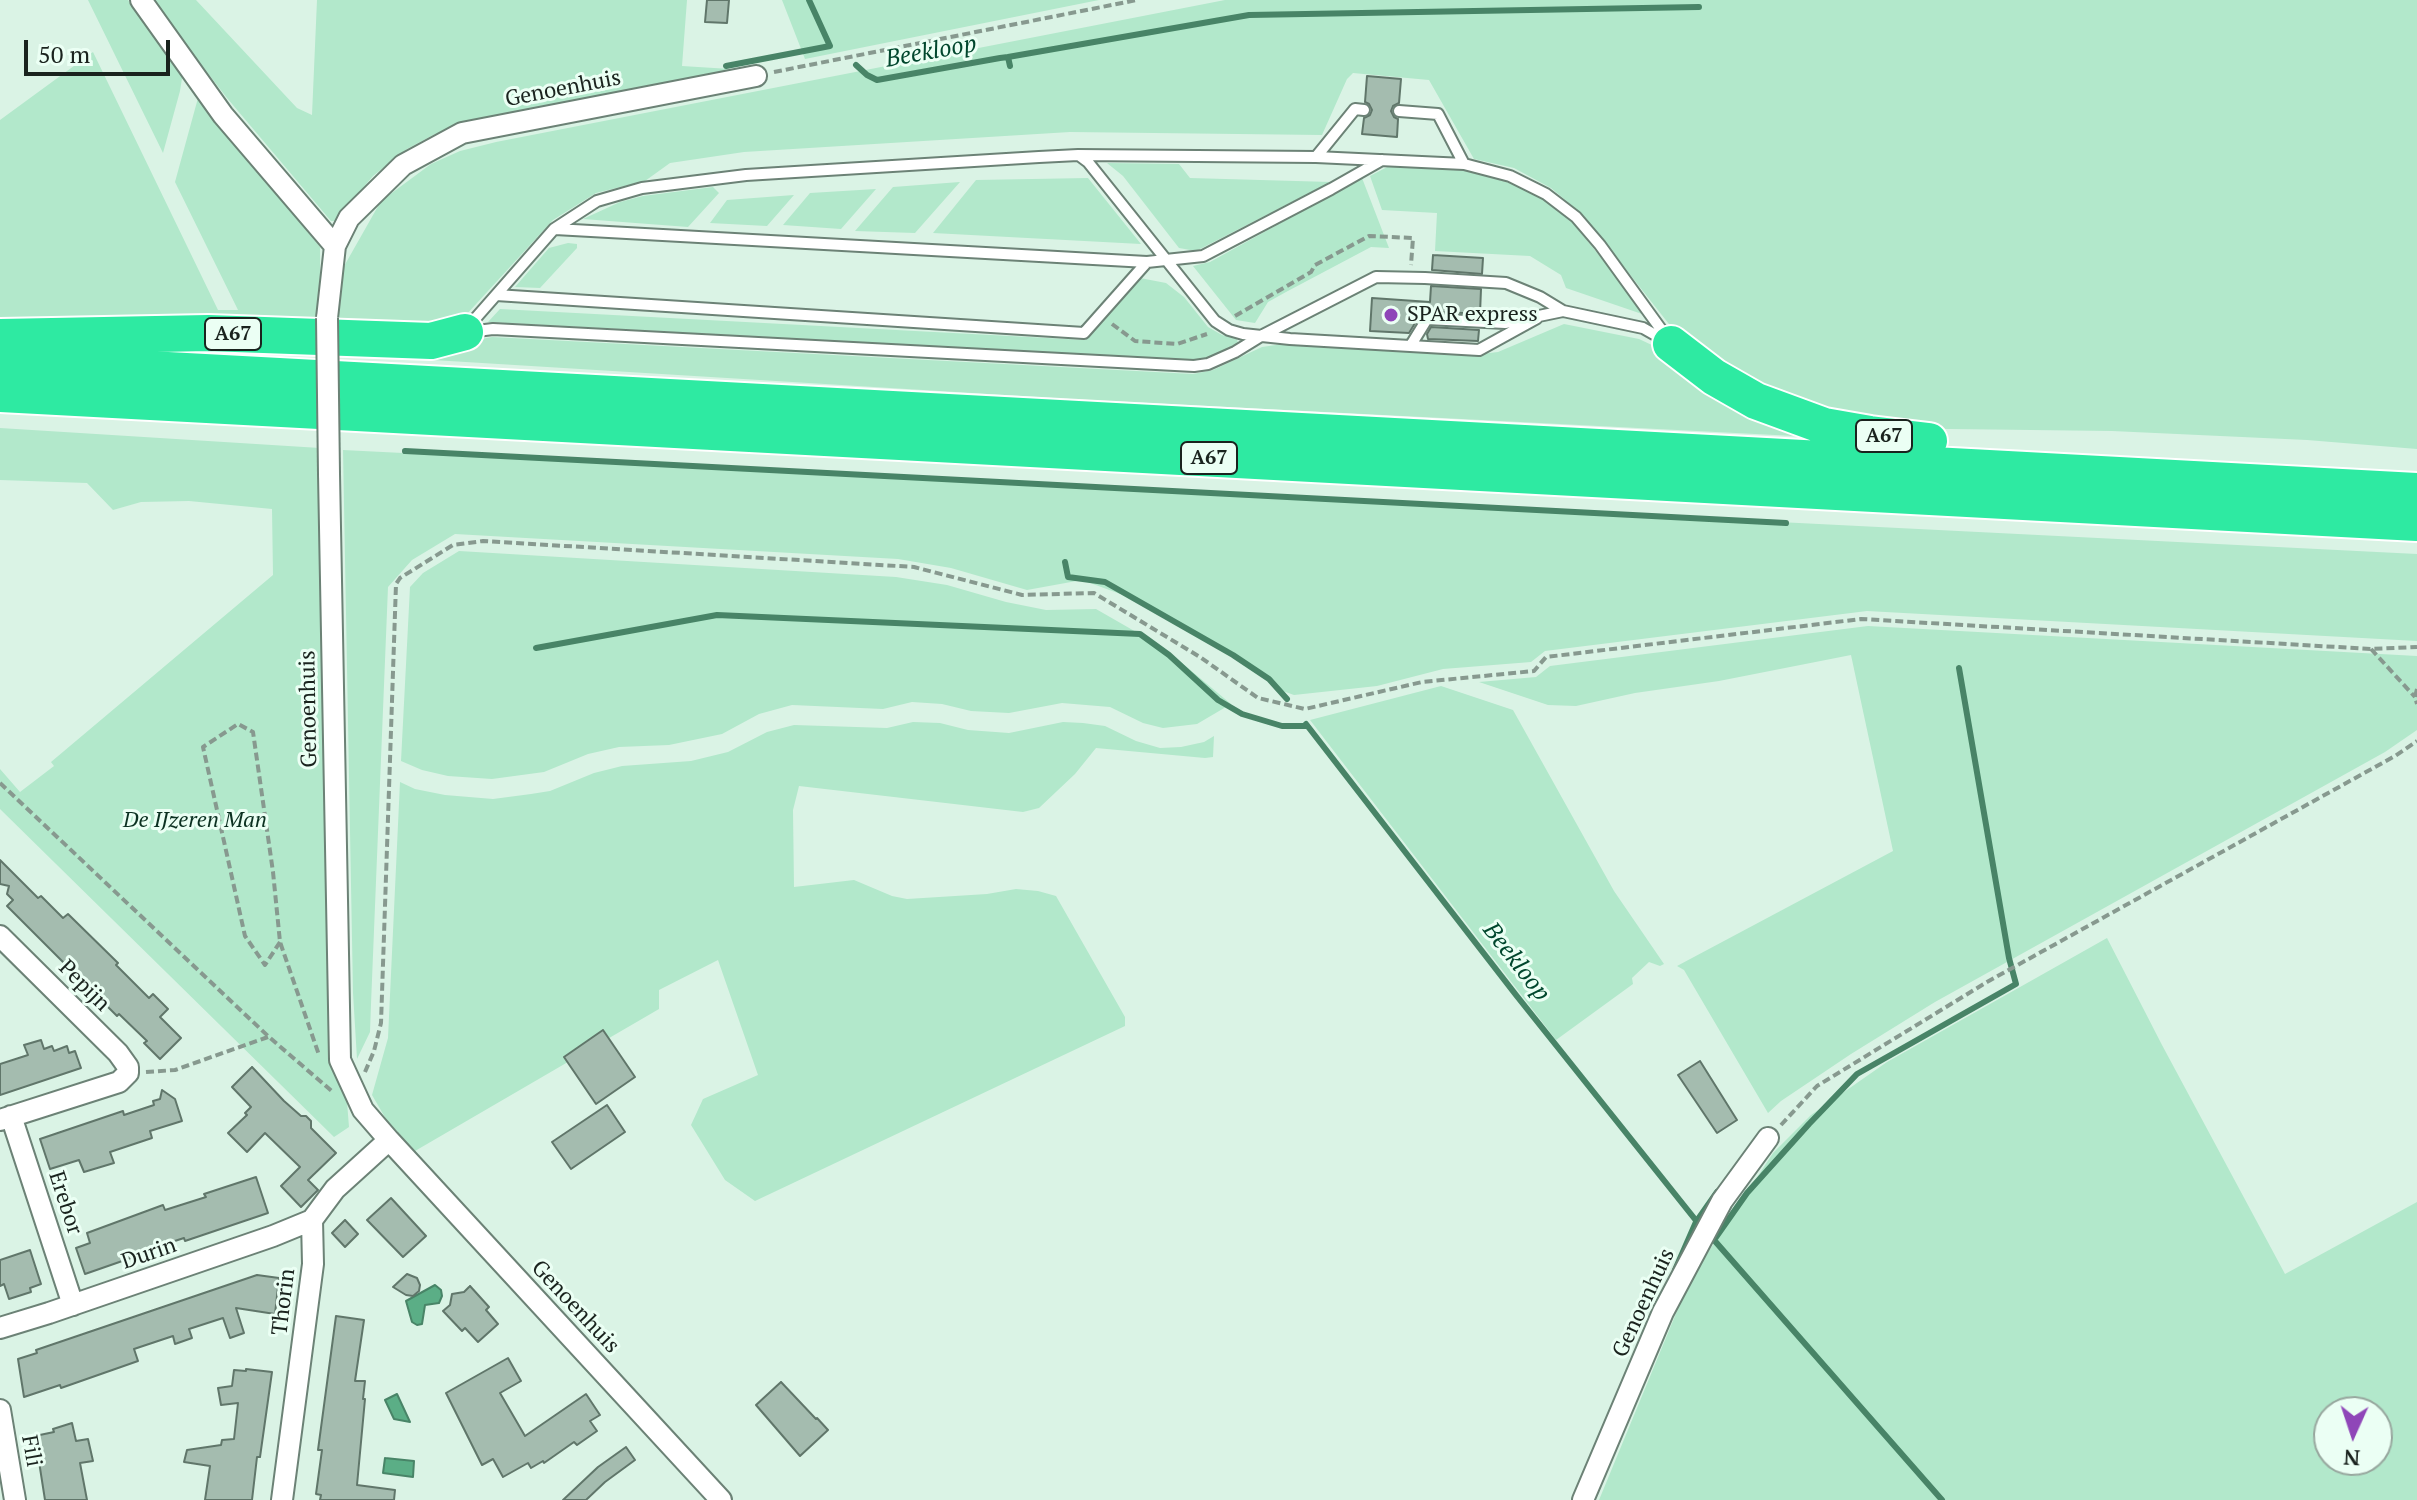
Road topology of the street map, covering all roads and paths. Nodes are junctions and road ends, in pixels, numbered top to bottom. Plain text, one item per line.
1 (141, 0) edge
2 (1137, 0) edge
3 (756, 76) joint
4 (1364, 110) dead end
5 (1399, 111) dead end
6 (1078, 155) junction
7 (1316, 157) junction
8 (1384, 159) junction
9 (1464, 164) junction
10 (554, 229) junction
11 (335, 246) junction
12 (1167, 260) junction
13 (1147, 262) junction
14 (1410, 279) junction
15 (496, 295) junction
16 (1563, 311) junction
17 (1100, 315) junction
18 (1537, 318) junction
19 (1221, 325) junction
20 (465, 332) junction
21 (1261, 336) junction
22 (0, 337) edge
23 (1671, 344) junction
24 (1411, 345) junction
25 (0, 361) edge
26 (0, 394) edge
27 (2116, 474) junction
28 (2417, 491) edge
29 (2417, 523) edge
30 (2417, 647) edge
31 (2371, 649) junction
32 (2417, 689) edge
33 (2415, 697) junction
34 (2417, 704) edge
35 (2417, 741) edge
36 (0, 783) edge
37 (0, 936) edge
38 (280, 942) junction
39 (269, 1037) junction
40 (321, 1062) dead end
41 (128, 1073) junction
42 (326, 1076) dead end
43 (331, 1091) junction
44 (360, 1102) junction
45 (6, 1118) edge
46 (1768, 1138) joint
47 (389, 1140) junction
48 (312, 1220) junction
49 (73, 1305) junction
50 (0, 1328) edge
51 (0, 1410) edge
52 (15, 1500) edge
53 (282, 1500) edge
54 (721, 1500) edge
55 (1583, 1500) edge

1 - 11 street
2 - 3 path
3 - 11 street, Genoenhuis
4 - 7 lane
5 - 9 lane
6 - 7 lane, A67
6 - 10 lane, A67
6 - 12 lane
7 - 8 lane, A67
8 - 9 lane, A67
8 - 12 lane
9 - 23 lane, A67
10 - 13 lane
10 - 15 lane, A67
11 - 44 street, Genoenhuis, bridge
12 - 13 lane
12 - 19 lane
13 - 17 lane
14 - 16 lane, A67
14 - 19 path
14 - 21 lane, A67
15 - 17 lane
15 - 20 lane, A67
16 - 18 lane, A67
16 - 23 lane, A67
17 - 19 path
18 - 24 lane, A67
18 - 24 lane, A67
19 - 21 lane, A67
20 - 21 lane, A67
20 - 22 highway, A67
21 - 24 lane, A67
23 - 27 highway, A67
25 - 27 highway, A67
26 - 29 highway, A67
27 - 28 highway, A67
30 - 31 path
31 - 33 path
31 - 44 path
32 - 33 path
33 - 34 path
35 - 46 path
36 - 39 path
37 - 41 street, Pepijn
38 - 38 path
38 - 40 path
39 - 41 path
39 - 43 path
41 - 45 street, Erebor
42 - 43 path
43 - 44 path
44 - 47 street, Genoenhuis
45 - 49 street, Erebor
46 - 55 street, Genoenhuis
47 - 48 street
47 - 54 street, Genoenhuis
48 - 49 street, Durin
48 - 53 street, Thorin
49 - 50 street, Durin
51 - 52 street, Fili

